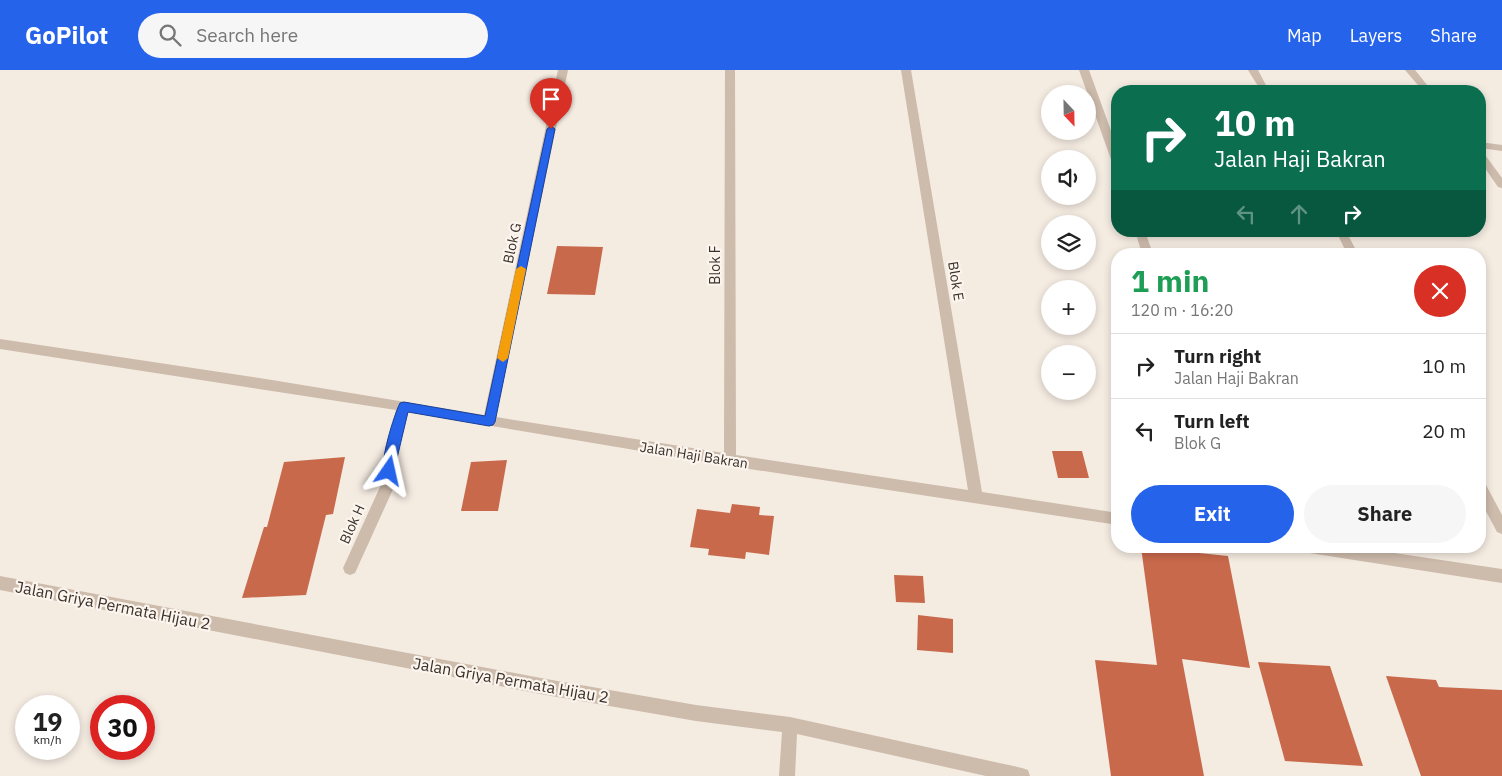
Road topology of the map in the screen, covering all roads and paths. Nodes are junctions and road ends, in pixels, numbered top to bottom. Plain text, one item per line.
1 (564, 70) edge
2 (730, 70) edge
3 (906, 70) edge
4 (1084, 70) edge
5 (1253, 70) edge
6 (1410, 70) edge
7 (1262, 85) edge
8 (1423, 85) edge
9 (1111, 146) edge
10 (1486, 147) edge
11 (1502, 148) edge
12 (1486, 162) edge
13 (1502, 184) edge
14 (0, 344) edge
15 (404, 407) junction
16 (489, 422) junction
17 (730, 460) junction
18 (976, 498) junction
19 (1486, 498) edge
20 (1111, 518) edge
21 (1502, 528) edge
22 (1349, 553) edge
23 (350, 568) dead end
24 (1502, 576) edge
25 (0, 584) edge
26 (790, 725) junction
27 (787, 776) edge
28 (1022, 776) edge

1 - 16 street, Blok G
2 - 17 street, Blok F
3 - 18 street, Blok E
4 - 9 street
5 - 7 street
6 - 8 street
10 - 11 street
12 - 13 street
14 - 15 street, Jalan Haji Bakran
15 - 16 street, Jalan Haji Bakran
15 - 23 street, Blok H
16 - 17 street, Jalan Haji Bakran
17 - 18 street, Jalan Haji Bakran
18 - 20 street, Jalan Haji Bakran
19 - 21 street
22 - 24 street
25 - 26 street, Jalan Griya Permata Hijau 2
26 - 27 street
26 - 28 street, Jalan Griya Permata Hijau 2

